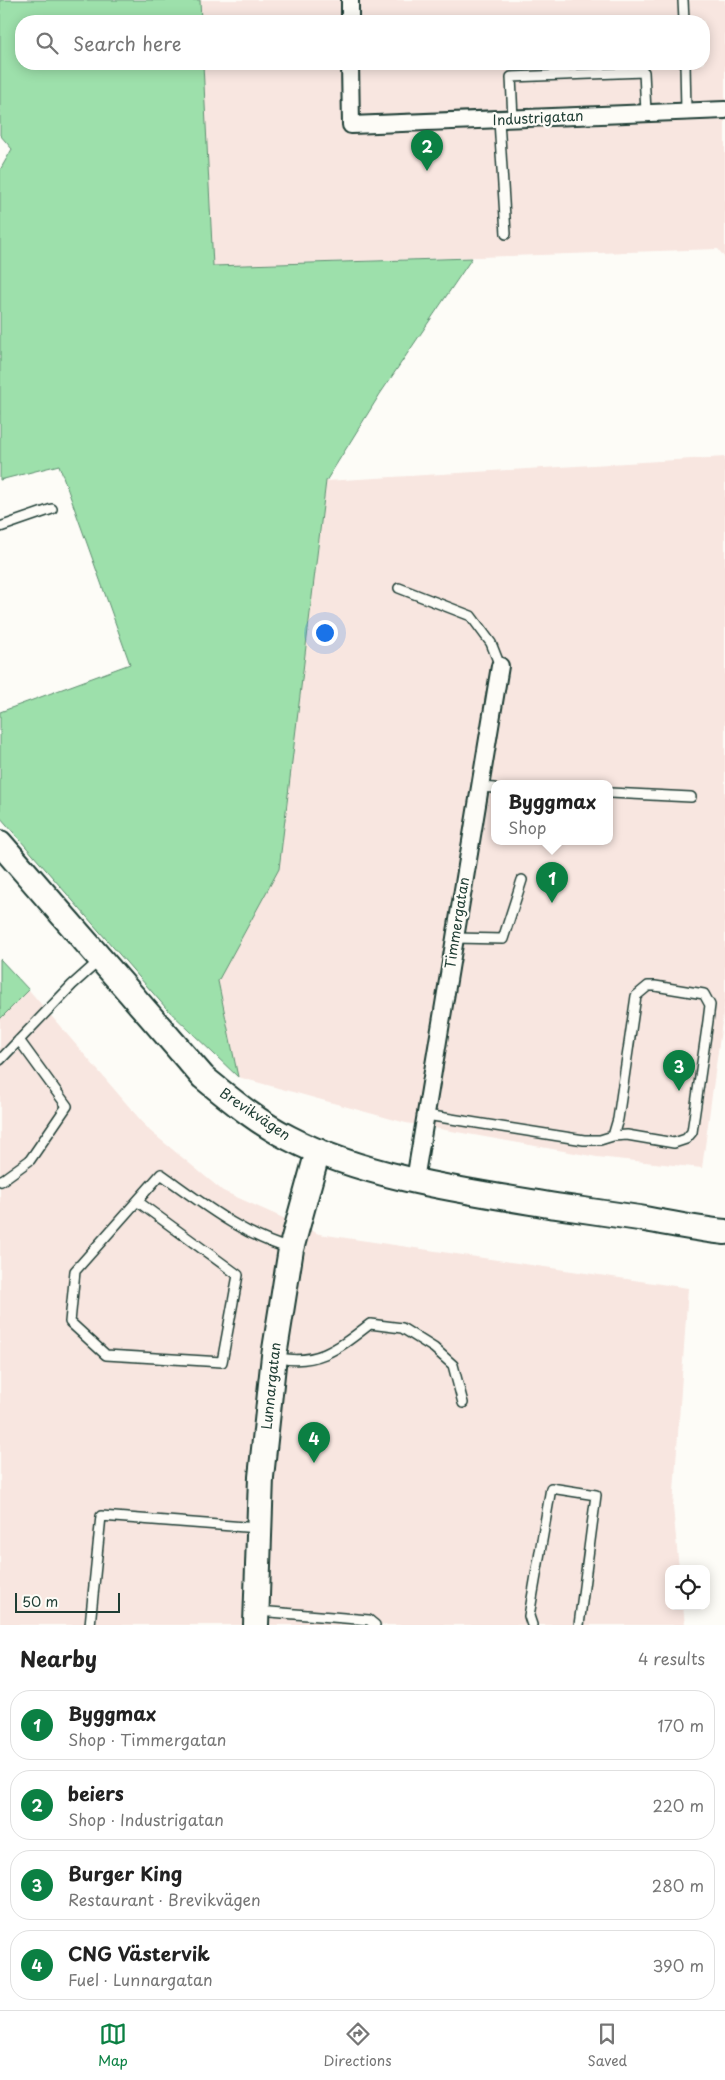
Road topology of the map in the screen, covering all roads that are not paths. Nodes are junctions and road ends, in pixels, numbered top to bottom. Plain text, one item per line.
1 (350, 0) edge
2 (683, 0) edge
3 (350, 15) edge
4 (684, 15) edge
5 (350, 70) edge
6 (685, 70) edge
7 (725, 110) edge
8 (686, 111) junction
9 (646, 112) junction
10 (506, 120) junction
11 (506, 234) dead end
12 (52, 509) dead end
13 (0, 527) edge
14 (399, 588) dead end
15 (500, 666) joint
16 (487, 788) edge
17 (613, 793) edge
18 (691, 797) dead end
19 (0, 843) edge
20 (522, 880) dead end
21 (455, 938) junction
22 (102, 959) junction
23 (19, 1040) junction
24 (0, 1060) edge
25 (426, 1115) junction
26 (613, 1136) junction
27 (318, 1151) junction
28 (0, 1180) edge
29 (415, 1180) junction
30 (137, 1201) junction
31 (725, 1215) edge
32 (640, 1218) junction
33 (725, 1232) edge
34 (291, 1249) junction
35 (274, 1356) junction
36 (462, 1403) dead end
37 (258, 1528) junction
38 (256, 1618) edge
39 (90, 1625) edge
40 (375, 1625) edge
41 (532, 1625) edge
42 (579, 1625) edge

1 - 3 street
2 - 4 lane
5 - 10 street, Industrigatan
6 - 8 lane
7 - 8 street, Industrigatan
8 - 9 street, Industrigatan
9 - 10 street, Industrigatan
9 - 10 lane
10 - 11 lane
12 - 13 lane
14 - 15 lane
15 - 16 street, Timmergatan
16 - 21 street, Timmergatan
17 - 18 lane
19 - 22 street, Brevikvägen
20 - 21 lane
21 - 25 street, Timmergatan
22 - 23 lane
22 - 27 street, Brevikvägen
23 - 24 lane
23 - 28 lane
25 - 26 lane
25 - 29 street, Timmergatan
26 - 26 lane
27 - 29 street, Brevikvägen
27 - 34 street, Lunnargatan
29 - 32 street, Brevikvägen
30 - 30 lane
30 - 34 lane
31 - 32 street, Brevikvägen
32 - 33 street, Brevikvägen
34 - 35 street, Lunnargatan
35 - 36 lane
35 - 37 street, Lunnargatan
37 - 38 street, Lunnargatan
37 - 39 lane
38 - 40 lane
41 - 42 lane

